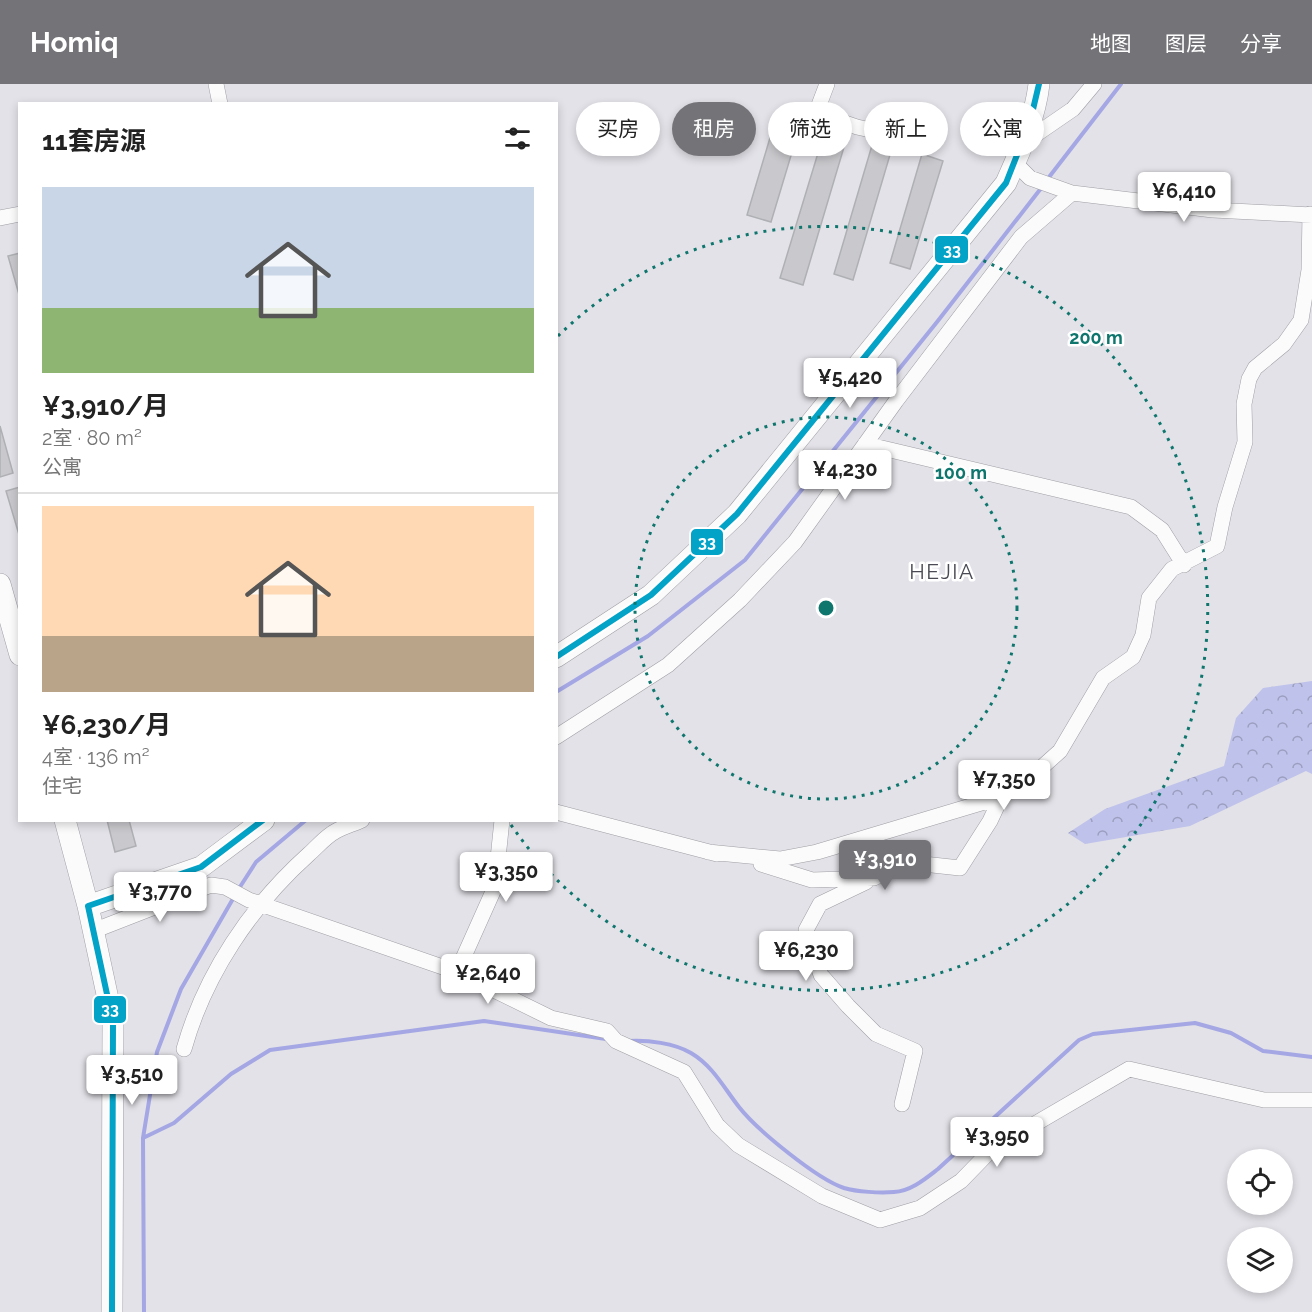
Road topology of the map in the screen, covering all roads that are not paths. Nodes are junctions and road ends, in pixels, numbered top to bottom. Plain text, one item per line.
1 (216, 84) edge
2 (827, 84) edge
3 (1038, 84) edge
4 (1094, 84) edge
5 (220, 102) edge
6 (1037, 102) edge
7 (864, 129) edge
8 (1044, 129) edge
9 (1019, 156) edge
10 (1016, 163) junction
11 (1067, 192) junction
12 (18, 214) edge
13 (1311, 214) edge
14 (0, 218) edge
15 (1311, 253) edge
16 (865, 444) junction
17 (1184, 565) junction
18 (0, 584) edge
19 (18, 648) edge
20 (558, 656) edge
21 (558, 736) edge
22 (1004, 791) junction
23 (558, 813) edge
24 (66, 822) edge
25 (261, 822) edge
26 (357, 822) edge
27 (502, 822) edge
28 (708, 852) junction
29 (874, 878) junction
30 (255, 902) junction
31 (88, 906) junction
32 (93, 931) junction
33 (457, 972) junction
34 (184, 1049) dead end
35 (1312, 1100) edge
36 (902, 1104) dead end
37 (112, 1312) edge

1 - 5 street
2 - 7 street
3 - 6 street
4 - 8 street
9 - 10 street
10 - 11 street
10 - 20 street
11 - 13 street
11 - 16 street
12 - 14 street
13 - 15 street
15 - 17 street
16 - 17 street
16 - 21 street
17 - 22 street
18 - 19 street
22 - 28 street
22 - 29 street
23 - 28 street
24 - 31 street
25 - 31 street
26 - 30 street
27 - 33 street
28 - 29 street
29 - 36 street
30 - 32 street
30 - 33 street
30 - 34 street
31 - 32 street
32 - 37 street
33 - 35 street

